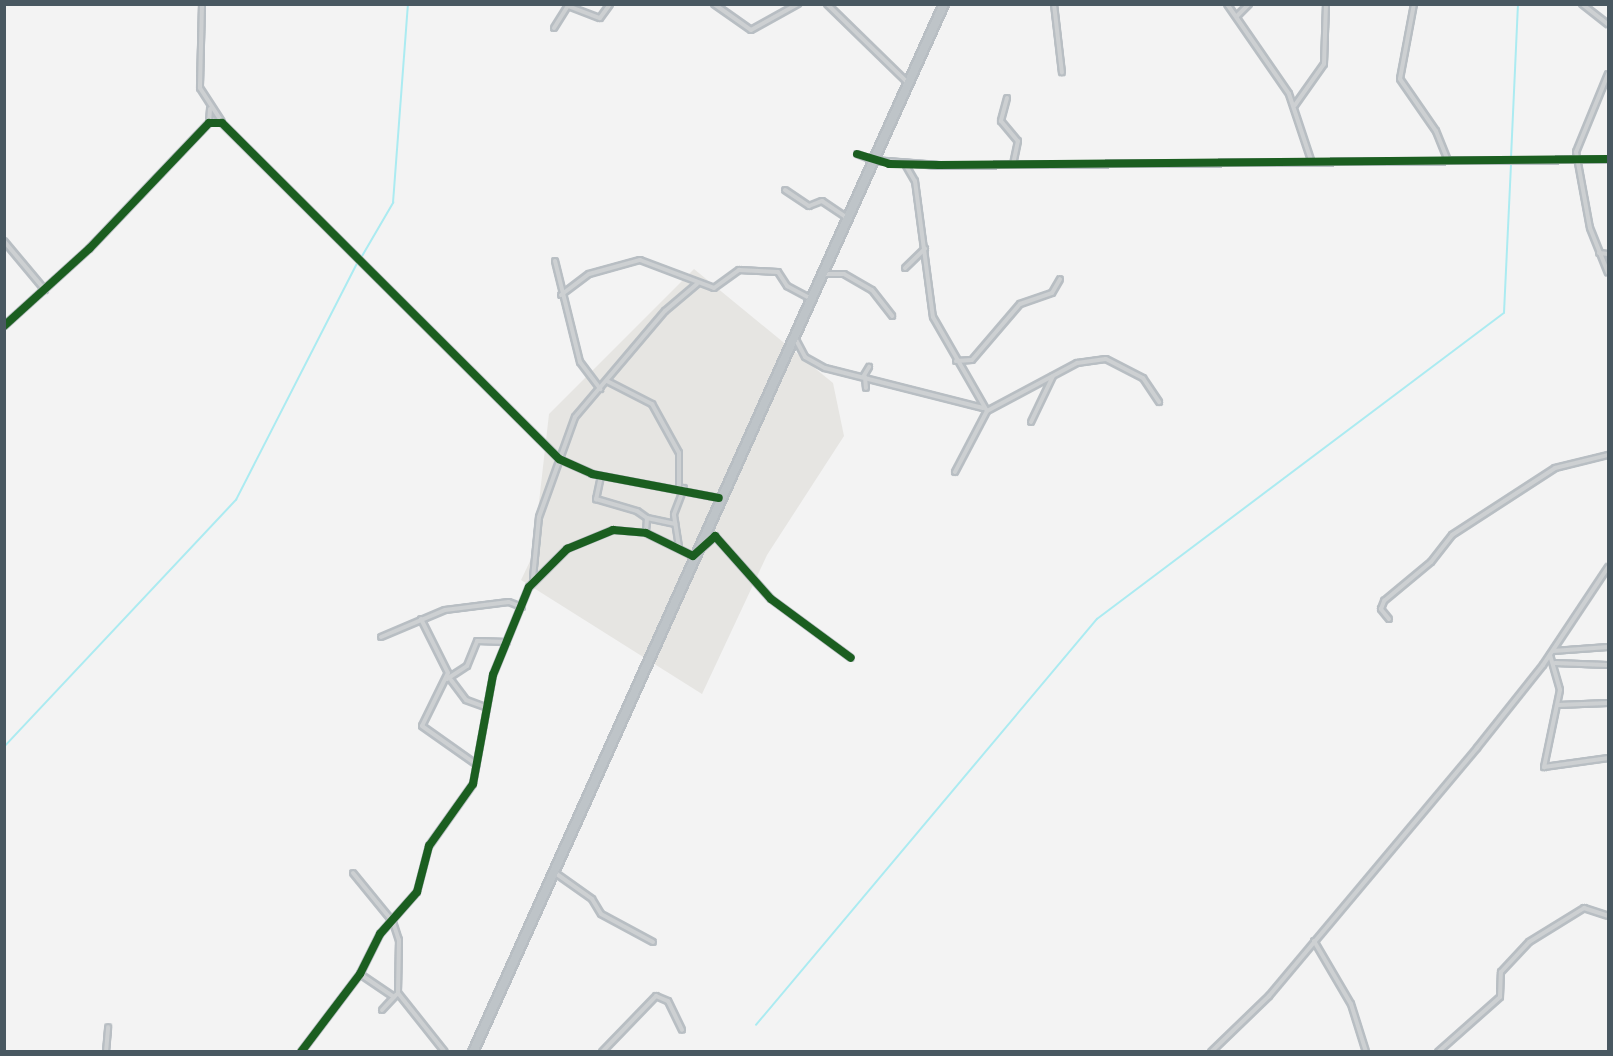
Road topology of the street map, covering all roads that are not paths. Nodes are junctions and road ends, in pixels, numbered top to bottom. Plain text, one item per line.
1 (202, 4) edge
2 (610, 4) edge
3 (714, 4) edge
4 (798, 4) edge
5 (827, 4) edge
6 (944, 4) edge
7 (1054, 4) edge
8 (1227, 4) edge
9 (1249, 4) edge
10 (1326, 4) edge
11 (1414, 4) edge
12 (1582, 4) edge
13 (1237, 16) junction
14 (1608, 24) edge
15 (554, 28) dead end
16 (1062, 73) dead end
17 (1608, 74) edge
18 (908, 83) junction
19 (1007, 98) dead end
20 (1295, 105) junction
21 (210, 109) junction
22 (209, 123) junction
23 (222, 123) junction
24 (857, 154) dead end
25 (1576, 159) junction
26 (1608, 159) edge
27 (873, 160) junction
28 (1311, 160) junction
29 (1448, 161) junction
30 (905, 164) junction
31 (1013, 164) junction
32 (785, 190) dead end
33 (846, 217) junction
34 (4, 241) edge
35 (926, 248) junction
36 (1599, 253) junction
37 (1608, 254) edge
38 (555, 261) dead end
39 (905, 268) dead end
40 (1608, 273) edge
41 (820, 275) junction
42 (1059, 279) dead end
43 (697, 284) junction
44 (45, 290) junction
45 (561, 295) junction
46 (810, 298) junction
47 (892, 316) dead end
48 (4, 326) edge
49 (793, 334) junction
50 (956, 361) junction
51 (869, 367) dead end
52 (1054, 375) junction
53 (864, 377) junction
54 (607, 381) junction
55 (866, 388) dead end
56 (600, 389) junction
57 (1159, 402) dead end
58 (986, 410) junction
59 (1031, 422) dead end
60 (1608, 455) edge
61 (559, 459) junction
62 (955, 472) dead end
63 (601, 476) junction
64 (681, 487) junction
65 (719, 498) junction
66 (647, 518) junction
67 (675, 524) junction
68 (646, 533) junction
69 (679, 548) junction
70 (693, 556) junction
71 (1608, 567) edge
72 (533, 579) junction
73 (522, 607) junction
74 (421, 619) junction
75 (1389, 619) dead end
76 (381, 636) dead end
77 (507, 642) junction
78 (1608, 647) edge
79 (1551, 653) junction
80 (850, 658) dead end
81 (1554, 663) junction
82 (1607, 665) edge
83 (449, 679) junction
84 (1608, 703) edge
85 (1558, 705) junction
86 (485, 707) junction
87 (1608, 758) edge
88 (477, 765) junction
89 (553, 871) junction
90 (353, 873) dead end
91 (1608, 916) edge
92 (393, 922) junction
93 (1314, 941) junction
94 (653, 942) dead end
95 (360, 974) junction
96 (399, 993) junction
97 (394, 997) junction
98 (382, 1010) dead end
99 (108, 1027) dead end
100 (682, 1030) dead end
101 (106, 1052) edge
102 (301, 1052) edge
103 (445, 1052) edge
104 (473, 1052) edge
105 (602, 1052) edge
106 (1211, 1052) edge
107 (1366, 1052) edge
108 (1438, 1052) edge

1 - 21 street
2 - 15 street
3 - 4 street
5 - 18 street
6 - 18 highway
7 - 16 street
8 - 13 street
9 - 13 street
10 - 20 street
11 - 29 street
12 - 14 street
13 - 20 street
17 - 25 street
18 - 27 highway
19 - 31 street
20 - 28 street
21 - 22 street
21 - 23 street
22 - 23 street
22 - 44 street
23 - 61 street
24 - 27 street
25 - 26 street
25 - 29 street
25 - 36 street
27 - 30 street
27 - 33 highway
28 - 29 street
28 - 31 street
30 - 31 street
30 - 35 street
32 - 33 street
33 - 41 highway
34 - 44 street
35 - 39 street
35 - 50 street
36 - 37 street
36 - 40 street
38 - 45 street
41 - 46 highway
41 - 47 street
42 - 50 street
43 - 45 street
43 - 46 street
43 - 54 street
44 - 48 street
45 - 56 street
46 - 49 highway
49 - 53 street
49 - 65 highway
50 - 58 street
51 - 53 street
52 - 57 street
52 - 58 street
52 - 59 street
53 - 55 street
53 - 58 street
54 - 56 street
54 - 64 street
56 - 61 street
58 - 62 street
60 - 75 street
61 - 63 street
61 - 72 street
63 - 64 street
63 - 66 street
64 - 65 street
64 - 67 street
65 - 70 highway
66 - 67 street
66 - 68 street
67 - 69 street
68 - 69 street
68 - 72 street
69 - 70 street
70 - 80 street
70 - 89 highway
71 - 79 street
72 - 73 street
73 - 74 street
73 - 77 street
74 - 76 street
74 - 83 street
77 - 83 street
77 - 86 street
78 - 79 street
79 - 81 street
79 - 93 street
81 - 82 street
81 - 85 street
83 - 86 street
83 - 88 street
84 - 85 street
85 - 87 street
86 - 88 street
88 - 92 street
89 - 94 street
89 - 104 highway
90 - 92 street
91 - 108 street
92 - 95 street
92 - 96 street
93 - 106 street
93 - 107 street
95 - 97 street
95 - 102 street
96 - 97 street
96 - 103 street
97 - 98 street
99 - 101 street
100 - 105 street

